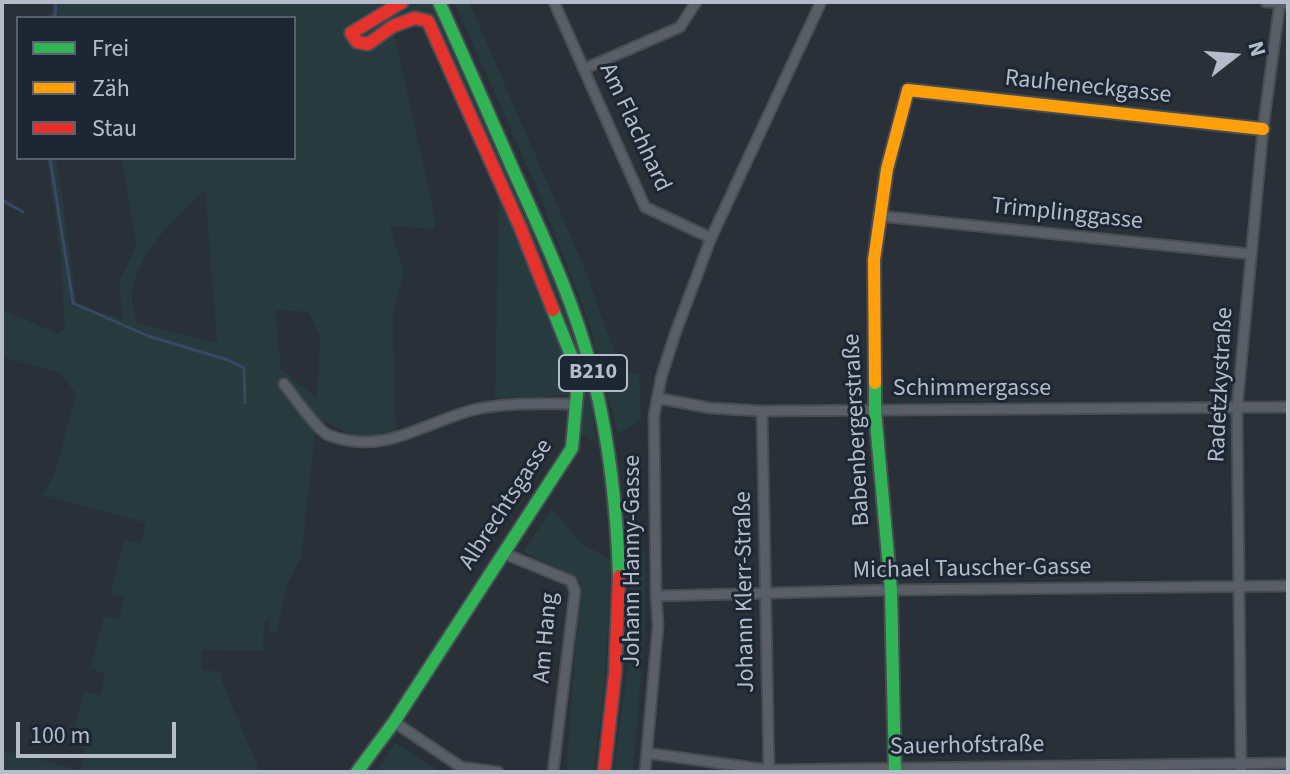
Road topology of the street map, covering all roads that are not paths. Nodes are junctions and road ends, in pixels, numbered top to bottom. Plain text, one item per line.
1 (402, 2) edge
2 (439, 2) edge
3 (554, 2) edge
4 (696, 2) edge
5 (821, 2) edge
6 (1266, 2) edge
7 (1282, 3) edge
8 (584, 69) junction
9 (908, 90) joint
10 (1263, 129) junction
11 (879, 216) junction
12 (711, 238) junction
13 (1251, 254) junction
14 (284, 384) dead end
15 (657, 398) junction
16 (576, 404) junction
17 (1288, 407) edge
18 (1237, 408) junction
19 (762, 411) junction
20 (875, 411) junction
21 (503, 553) junction
22 (1239, 586) junction
23 (1288, 586) edge
24 (891, 590) junction
25 (767, 594) junction
26 (656, 596) junction
27 (394, 722) junction
28 (647, 753) junction
29 (1288, 763) edge
30 (1240, 767) edge
31 (895, 770) edge
32 (769, 771) edge
33 (357, 772) edge
34 (498, 772) edge
35 (553, 772) edge
36 (604, 772) edge
37 (645, 772) edge

1 - 16 street
2 - 36 street, B210
3 - 8 street, Am Flachhard
4 - 8 street
5 - 12 street
6 - 7 street
7 - 10 street, Radetzkystraße
8 - 12 street, Am Flachhard
9 - 10 street, Rauheneckgasse
9 - 11 street, Babenbergerstraße
10 - 13 street, Radetzkystraße
11 - 13 street, Trimplinggasse
11 - 20 street, Babenbergerstraße
12 - 15 street
13 - 18 street, Radetzkystraße
14 - 16 street, Albrechtsgasse
15 - 19 street, Schimmergasse
15 - 26 street, Johann Hanny-Gasse
16 - 21 street, Albrechtsgasse
17 - 18 street, Schimmergasse
18 - 20 street, Schimmergasse
18 - 22 street, Radetzkystraße
19 - 20 street, Schimmergasse
19 - 25 street, Johann Klerr-Straße
20 - 24 street, Babenbergerstraße
21 - 27 street, Albrechtsgasse
21 - 35 street, Am Hang
22 - 23 street, Michael Tauscher-Gasse
22 - 24 street, Michael Tauscher-Gasse
22 - 30 street, Radetzkystraße
24 - 25 street, Michael Tauscher-Gasse
24 - 31 street, Babenbergerstraße
25 - 26 street, Michael Tauscher-Gasse
25 - 32 street, Johann Klerr-Straße
26 - 28 street, Johann Hanny-Gasse
27 - 33 street, Albrechtsgasse
27 - 34 street
28 - 32 street, Sauerhofstraße
28 - 37 street, Johann Hanny-Gasse
29 - 30 street, Sauerhofstraße
30 - 31 street, Sauerhofstraße
31 - 32 street, Sauerhofstraße

